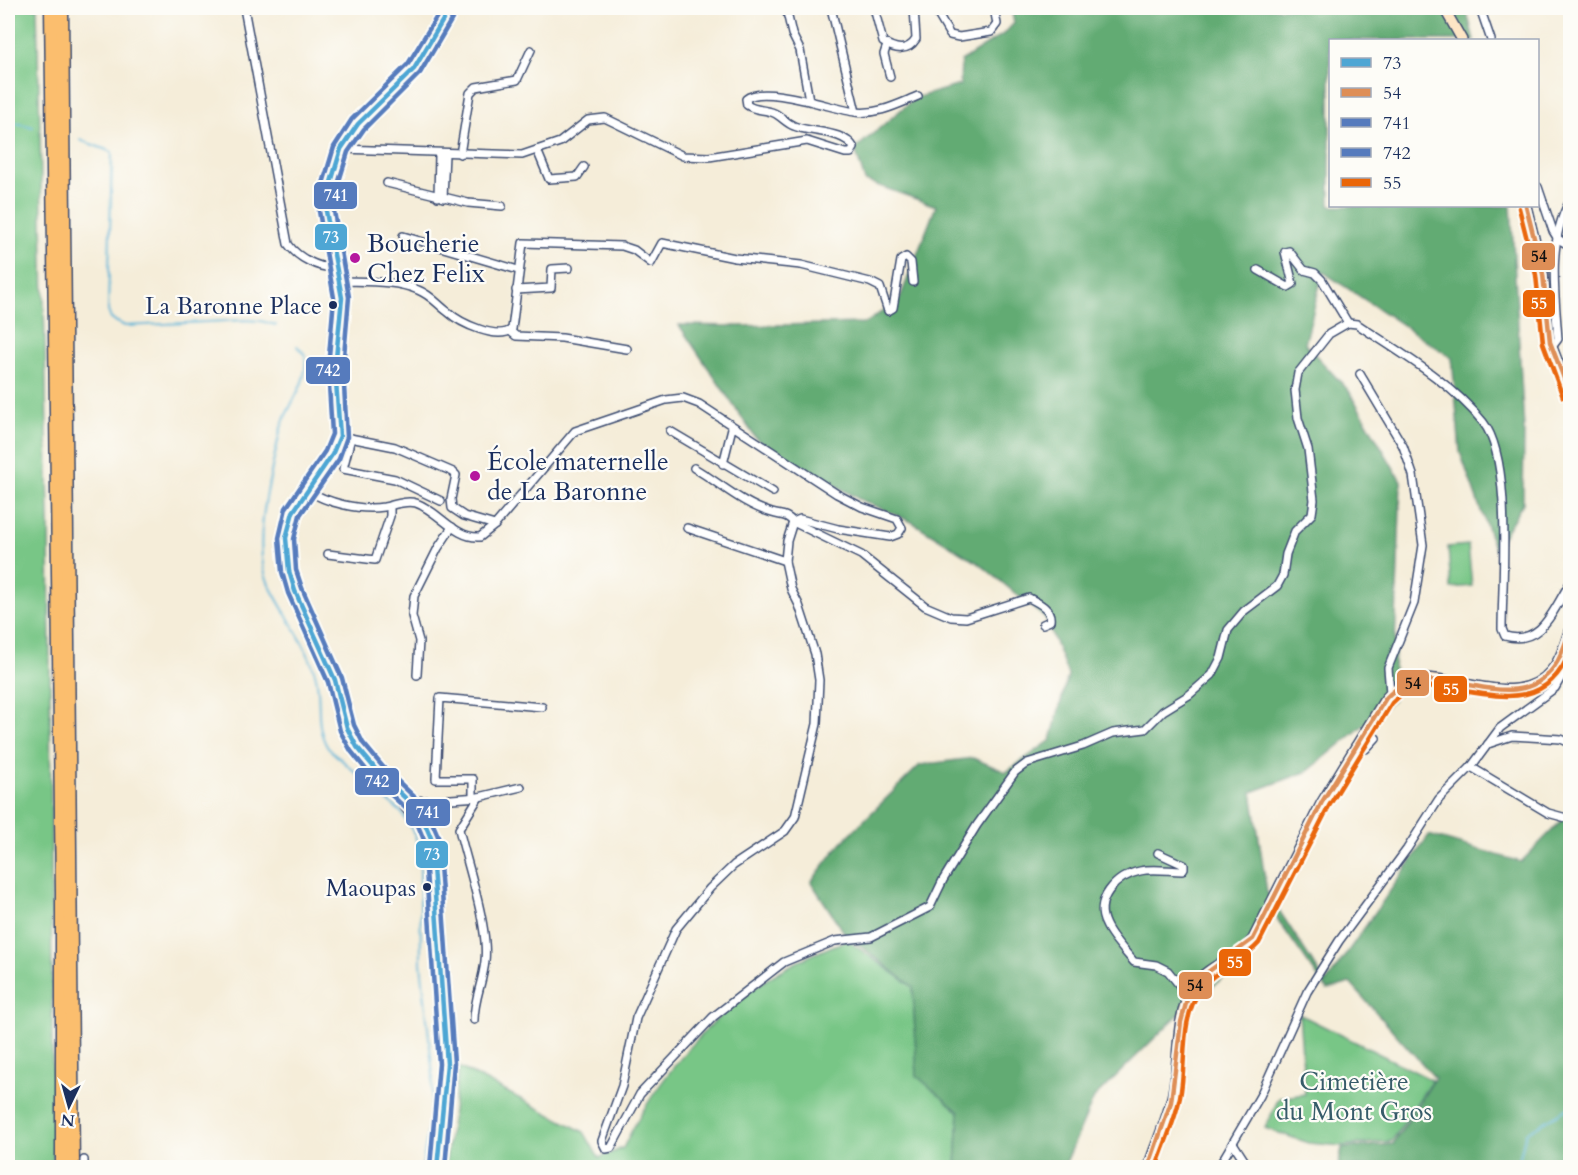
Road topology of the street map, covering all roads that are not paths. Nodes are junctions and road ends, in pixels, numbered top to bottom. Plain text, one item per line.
1 (51, 8) edge
2 (62, 8) edge
3 (244, 8) edge
4 (450, 8) edge
5 (786, 8) edge
6 (831, 8) edge
7 (874, 8) edge
8 (914, 8) edge
9 (934, 8) edge
10 (994, 8) edge
11 (1444, 8) edge
12 (1480, 8) edge
13 (1461, 39) edge
14 (1491, 39) edge
15 (887, 45) junction
16 (531, 50) dead end
17 (890, 77) dead end
18 (918, 96) dead end
19 (809, 100) junction
20 (855, 112) junction
21 (341, 149) junction
22 (537, 150) junction
23 (442, 154) junction
24 (460, 154) junction
25 (584, 167) dead end
26 (387, 183) dead end
27 (1539, 190) edge
28 (440, 197) junction
29 (1570, 201) edge
30 (502, 206) dead end
31 (1526, 207) edge
32 (403, 236) dead end
33 (1558, 239) junction
34 (1570, 246) edge
35 (336, 267) junction
36 (569, 268) dead end
37 (518, 270) junction
38 (1258, 270) dead end
39 (339, 281) junction
40 (913, 282) dead end
41 (516, 290) junction
42 (1348, 323) junction
43 (510, 331) junction
44 (1552, 347) junction
45 (627, 349) dead end
46 (1360, 374) dead end
47 (1570, 394) edge
48 (732, 428) junction
49 (670, 431) dead end
50 (340, 436) junction
51 (351, 438) junction
52 (723, 464) junction
53 (694, 468) dead end
54 (307, 490) junction
55 (773, 492) dead end
56 (441, 501) dead end
57 (390, 506) junction
58 (793, 522) junction
59 (495, 525) junction
60 (453, 527) junction
61 (687, 528) dead end
62 (328, 554) dead end
63 (785, 561) junction
64 (1570, 583) edge
65 (1043, 624) dead end
66 (1570, 629) edge
67 (1570, 661) edge
68 (417, 675) dead end
69 (1390, 693) junction
70 (542, 707) dead end
71 (1376, 738) dead end
72 (1570, 743) edge
73 (1488, 744) junction
74 (1355, 746) junction
75 (1471, 767) junction
76 (521, 787) dead end
77 (401, 797) junction
78 (476, 797) junction
79 (441, 800) junction
80 (430, 808) junction
81 (419, 811) junction
82 (1570, 819) edge
83 (428, 825) junction
84 (1158, 853) dead end
85 (432, 859) junction
86 (1188, 996) junction
87 (474, 1020) dead end
88 (1233, 1143) junction
89 (62, 1167) edge
90 (73, 1167) edge
91 (437, 1167) edge
92 (1148, 1167) edge
93 (1218, 1167) edge
94 (1244, 1167) edge

1 - 89 highway
2 - 90 highway
3 - 35 street
4 - 21 main road
5 - 19 street
6 - 20 street
7 - 15 street
8 - 15 street
9 - 10 street
11 - 13 main road
12 - 14 street
15 - 17 street
16 - 24 street
18 - 20 street
19 - 20 street
19 - 22 street
21 - 23 street
21 - 35 main road
22 - 24 street
22 - 25 street
23 - 24 street
23 - 28 street
26 - 28 street
27 - 33 street
28 - 30 street
29 - 33 street
31 - 44 main road
32 - 37 street
33 - 34 street
33 - 44 street
35 - 39 main road
36 - 41 street
37 - 40 street
37 - 41 street
38 - 42 street
39 - 43 street
39 - 50 main road
41 - 43 street
42 - 63 street
42 - 64 street
43 - 45 street
44 - 47 main road
46 - 69 street
48 - 52 street
48 - 58 street
48 - 59 street
49 - 52 street
50 - 51 street
50 - 54 main road
51 - 56 street
51 - 59 street
52 - 55 street
53 - 58 street
54 - 57 street
54 - 77 main road
57 - 60 street
57 - 62 street
58 - 63 street
58 - 65 street
59 - 60 street
60 - 68 street
61 - 63 street
66 - 69 main road
67 - 73 street
69 - 74 main road
70 - 78 street
71 - 74 street
72 - 73 street
73 - 75 street
74 - 86 main road
75 - 82 street
75 - 88 street
76 - 78 street
77 - 81 main road
77 - 81 street
78 - 79 street
78 - 87 street
79 - 80 street
79 - 81 street
80 - 81 street
80 - 83 street
81 - 83 main road
81 - 85 main road
83 - 85 main road
84 - 86 street
85 - 91 main road
86 - 92 main road
88 - 93 street
88 - 94 street

